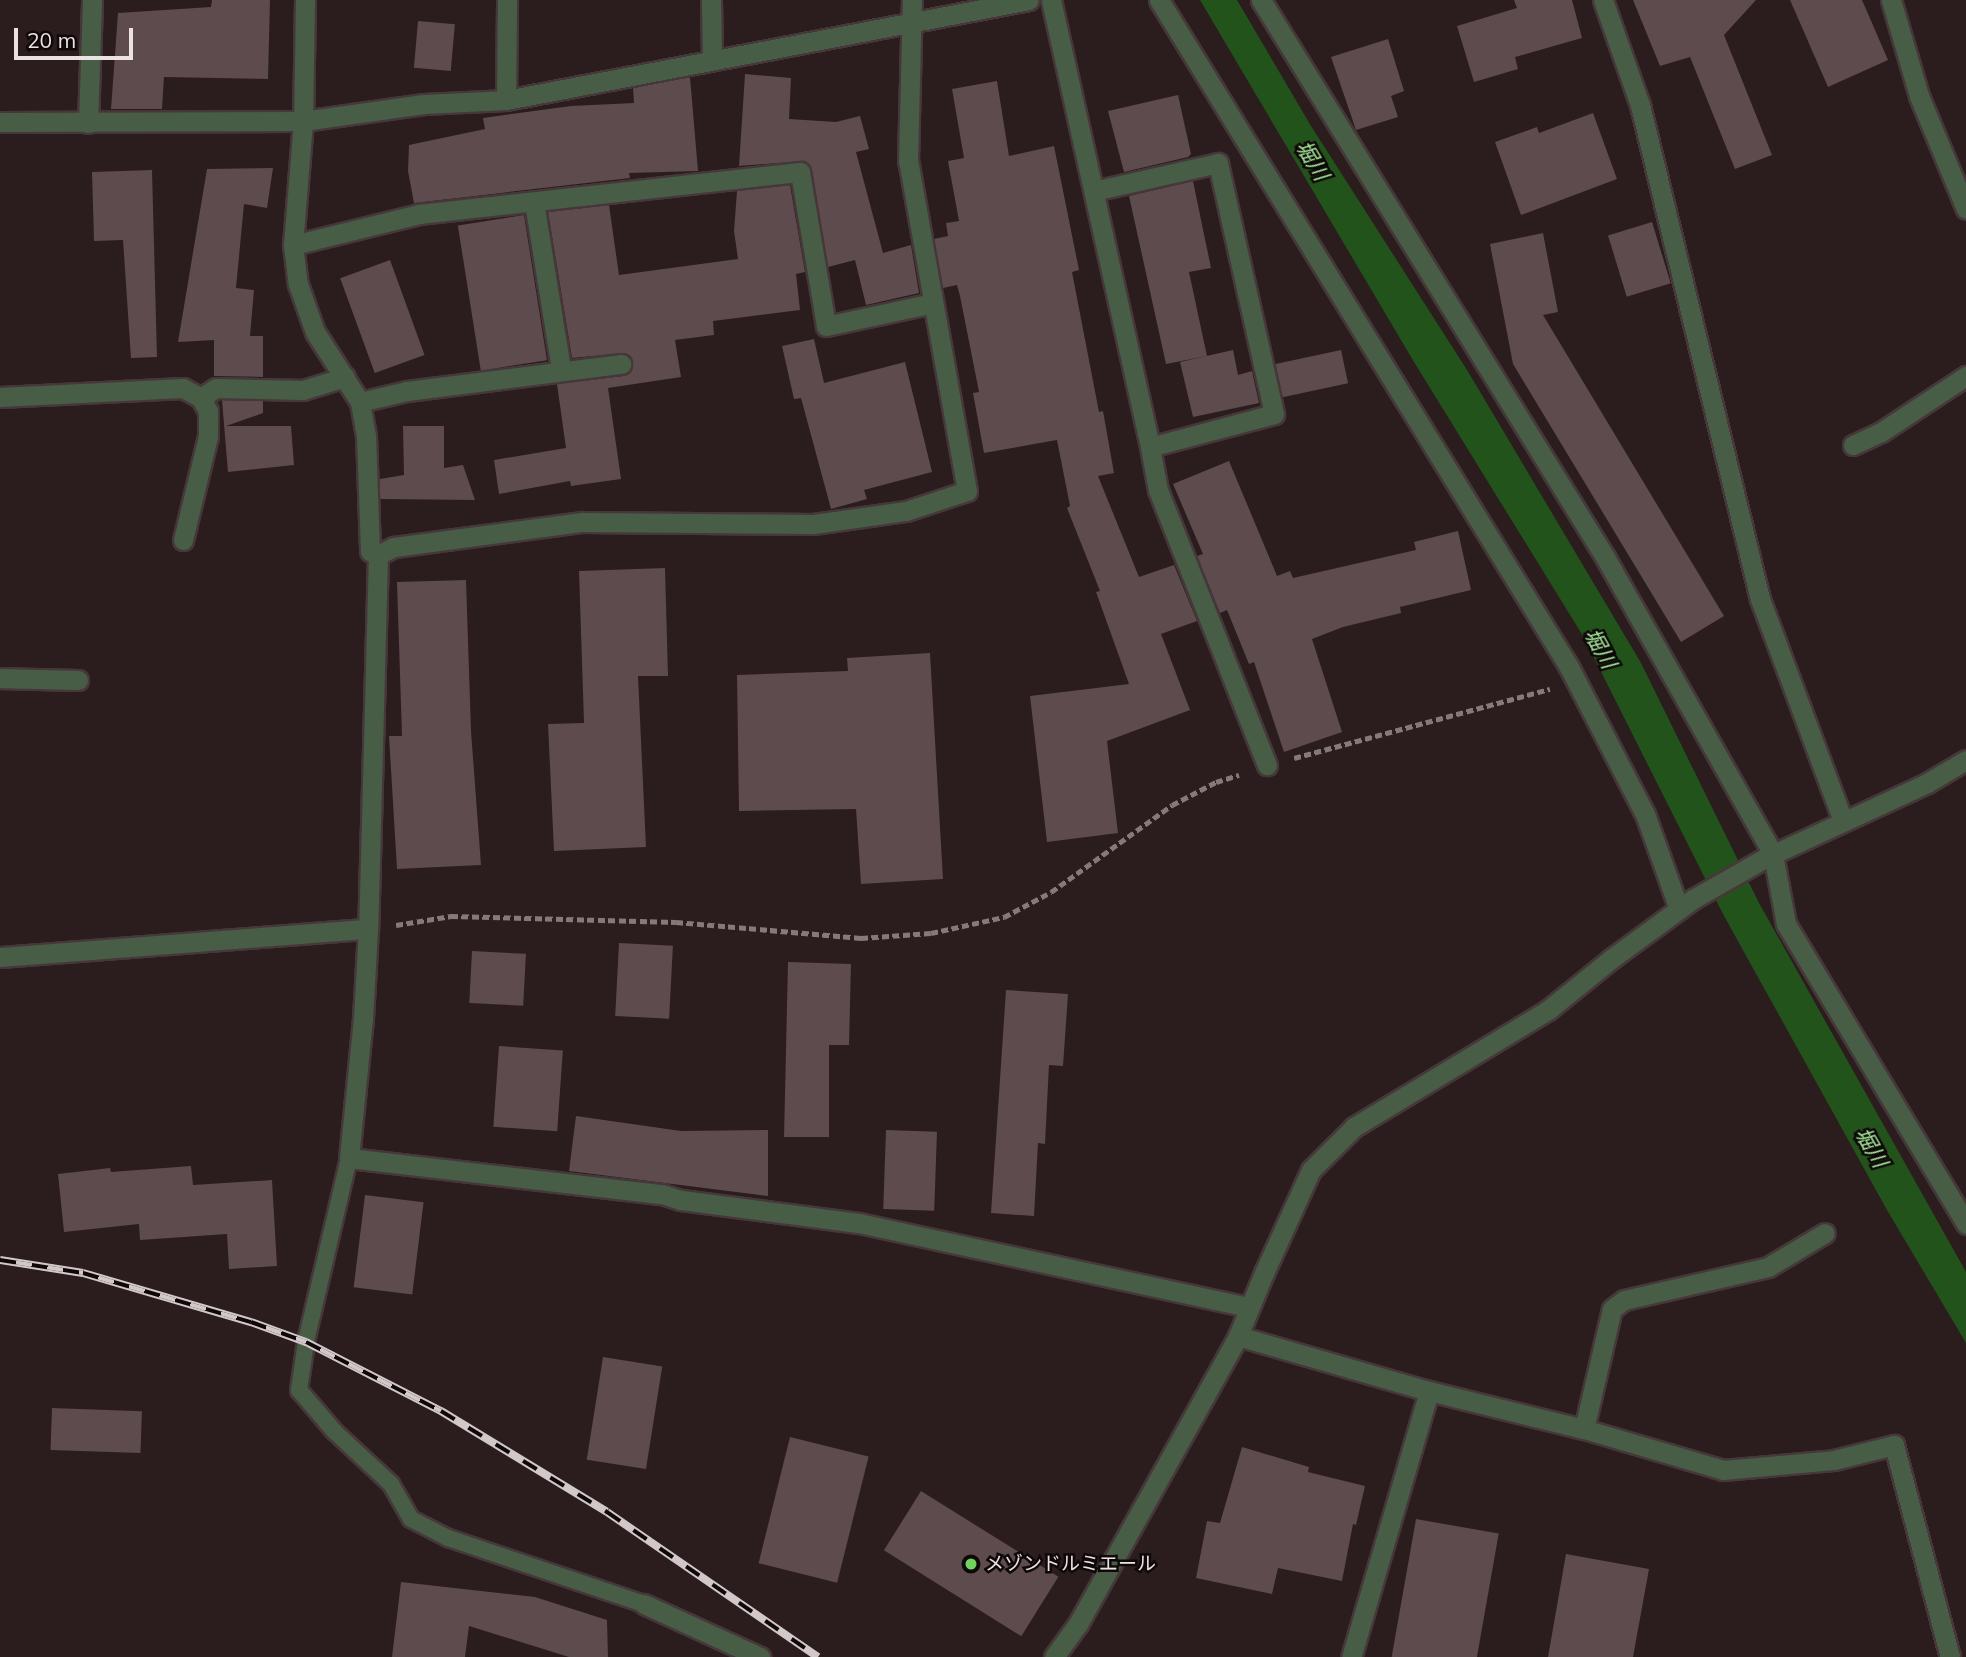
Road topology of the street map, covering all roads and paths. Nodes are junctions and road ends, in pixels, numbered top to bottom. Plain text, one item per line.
1 (92, 0) edge
2 (304, 0) edge
3 (507, 0) edge
4 (711, 0) edge
5 (912, 0) edge
6 (1029, 0) edge
7 (1051, 0) edge
8 (1159, 0) edge
9 (1261, 0) edge
10 (1603, 0) edge
11 (1891, 0) edge
12 (912, 22) junction
13 (712, 60) junction
14 (506, 100) junction
15 (303, 121) junction
16 (0, 122) edge
17 (88, 123) junction
18 (1094, 191) junction
19 (534, 202) junction
20 (1966, 209) edge
21 (293, 245) junction
22 (933, 303) junction
23 (621, 364) dead end
24 (561, 369) junction
25 (1966, 376) edge
26 (345, 377) junction
27 (0, 397) edge
28 (201, 398) junction
29 (360, 402) junction
30 (1853, 445) dead end
31 (1150, 447) junction
32 (183, 540) dead end
33 (378, 555) junction
34 (0, 678) edge
35 (78, 680) dead end
36 (1577, 682) junction
37 (1966, 760) edge
38 (1267, 765) junction
39 (1843, 821) junction
40 (1769, 856) junction
41 (1686, 904) junction
42 (368, 929) junction
43 (0, 957) edge
44 (349, 1158) junction
45 (1966, 1224) edge
46 (1825, 1233) dead end
47 (1250, 1307) junction
48 (1238, 1336) junction
49 (1429, 1391) junction
50 (1584, 1429) junction
51 (645, 1604) joint
52 (760, 1657) edge
53 (1054, 1657) edge
54 (1352, 1657) edge
55 (1950, 1657) edge

1 - 17 street
2 - 15 street
3 - 14 street
4 - 13 street
5 - 12 street
6 - 12 street
7 - 18 street
8 - 36 street
9 - 40 street
10 - 39 street
11 - 20 street
12 - 13 street
12 - 22 street
13 - 14 street
14 - 15 street
15 - 17 street
15 - 21 street
16 - 17 street
18 - 31 street
18 - 31 street
19 - 21 street
19 - 22 street
19 - 24 street
21 - 26 street
22 - 33 street
23 - 24 street
24 - 29 street
25 - 30 street
26 - 28 street
26 - 29 street
27 - 28 street
28 - 32 street
29 - 33 street
31 - 38 street
33 - 42 street
34 - 35 street
36 - 38 path
36 - 41 street
37 - 39 street
38 - 42 path
39 - 40 street
40 - 41 street
40 - 45 street
41 - 47 street
42 - 43 street
42 - 44 street
44 - 47 street
44 - 51 lane
46 - 50 street
47 - 48 street
48 - 49 street
48 - 53 street
49 - 50 street
49 - 54 street
50 - 55 street
51 - 52 street

